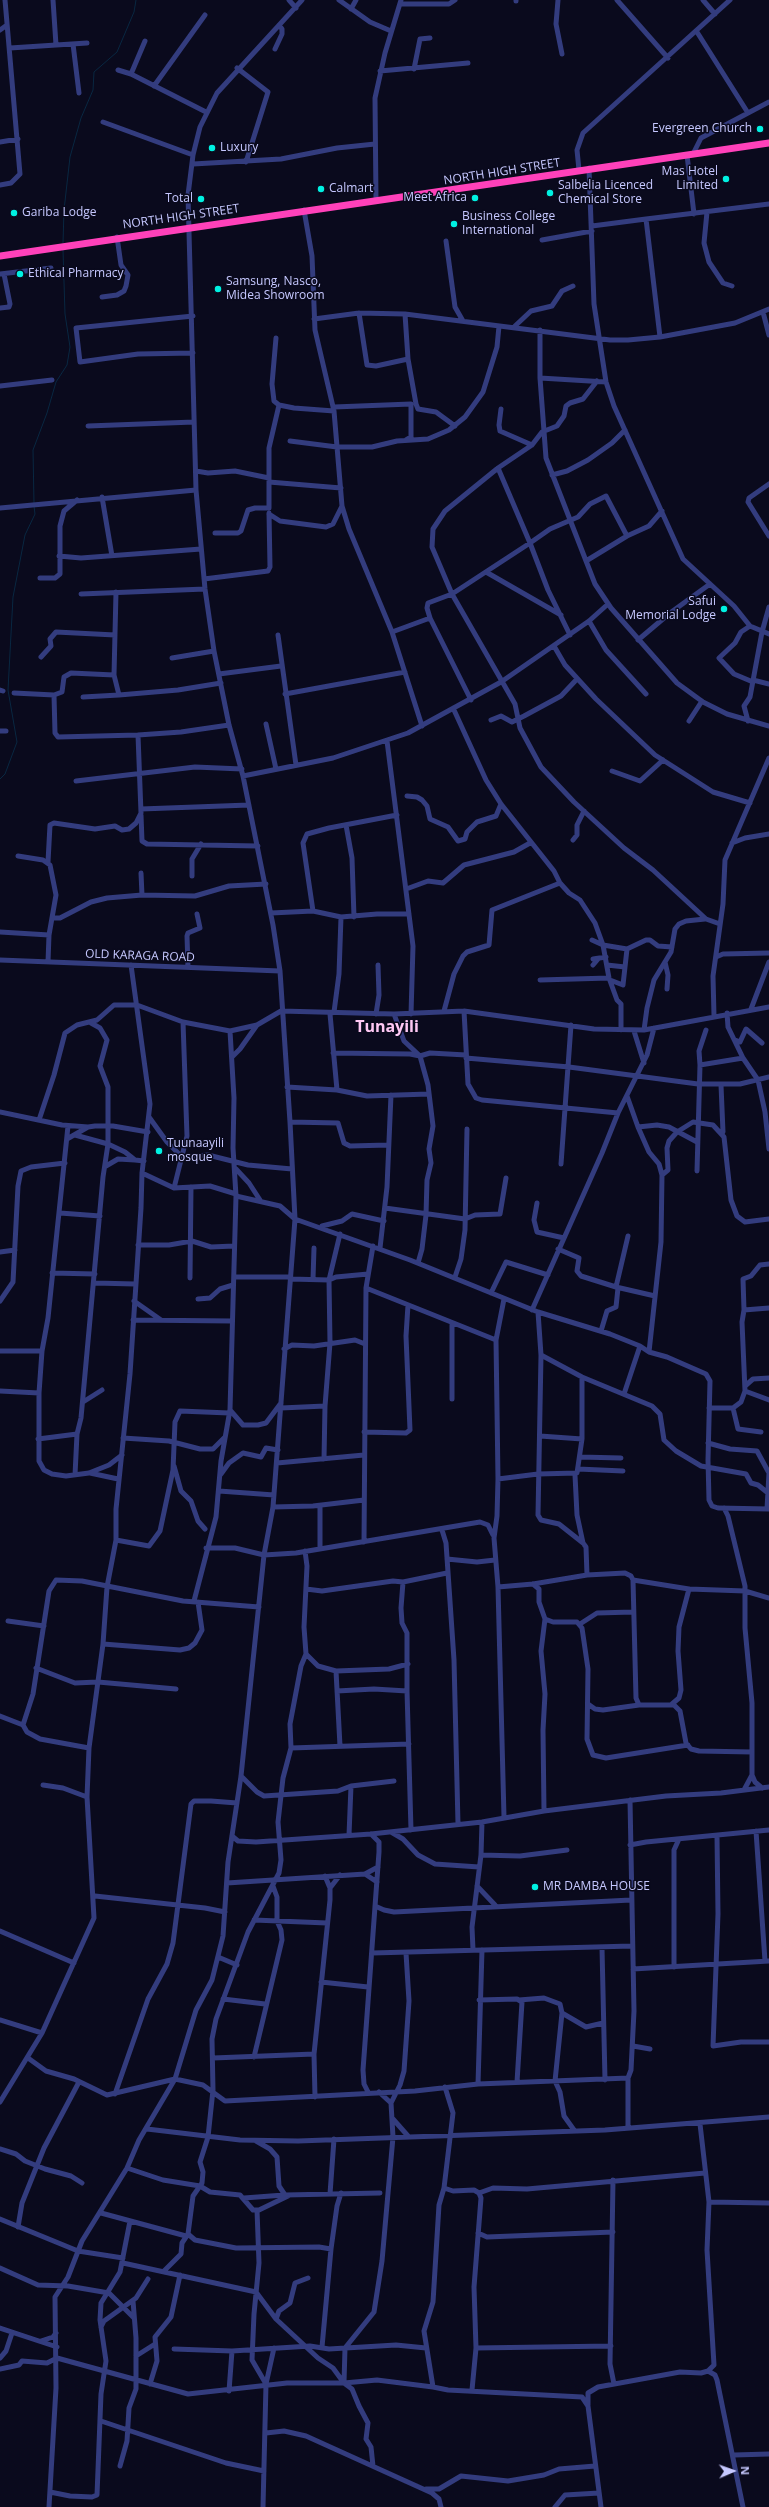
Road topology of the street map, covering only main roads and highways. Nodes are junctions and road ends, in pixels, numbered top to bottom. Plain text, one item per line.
1 (769, 143) edge
2 (0, 256) edge

1 - 2 highway, NORTH HIGH STREET

